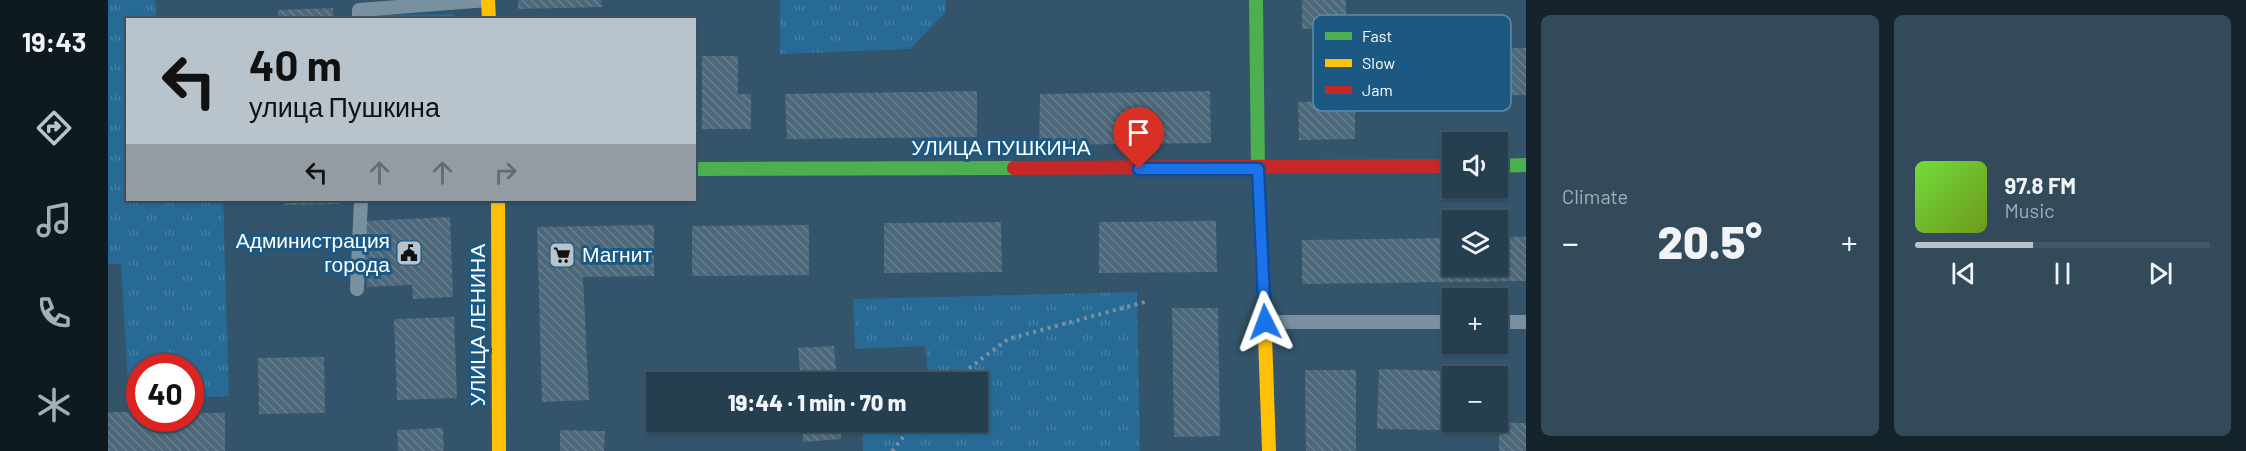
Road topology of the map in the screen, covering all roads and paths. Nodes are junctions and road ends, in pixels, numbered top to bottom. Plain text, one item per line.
1 (488, 0) edge
2 (1256, 0) edge
3 (359, 18) edge
4 (489, 18) edge
5 (1508, 165) edge
6 (1526, 165) edge
7 (1442, 166) edge
8 (696, 169) edge
9 (1258, 169) junction
10 (361, 201) edge
11 (498, 201) edge
12 (357, 289) dead end
13 (1145, 302) dead end
14 (1265, 322) junction
15 (1442, 322) edge
16 (1508, 322) edge
17 (1526, 322) edge
18 (964, 372) edge
19 (907, 432) edge
20 (499, 451) edge
21 (892, 451) edge
22 (1269, 451) edge

1 - 3 lane
1 - 4 street
2 - 9 street
5 - 6 street
7 - 9 street, УЛИЦА ПУШКИНА
8 - 9 street, УЛИЦА ПУШКИНА
9 - 14 street
10 - 12 lane
11 - 20 street, УЛИЦА ЛЕНИНА
13 - 18 path
14 - 15 lane
14 - 22 street
16 - 17 lane
19 - 21 path

